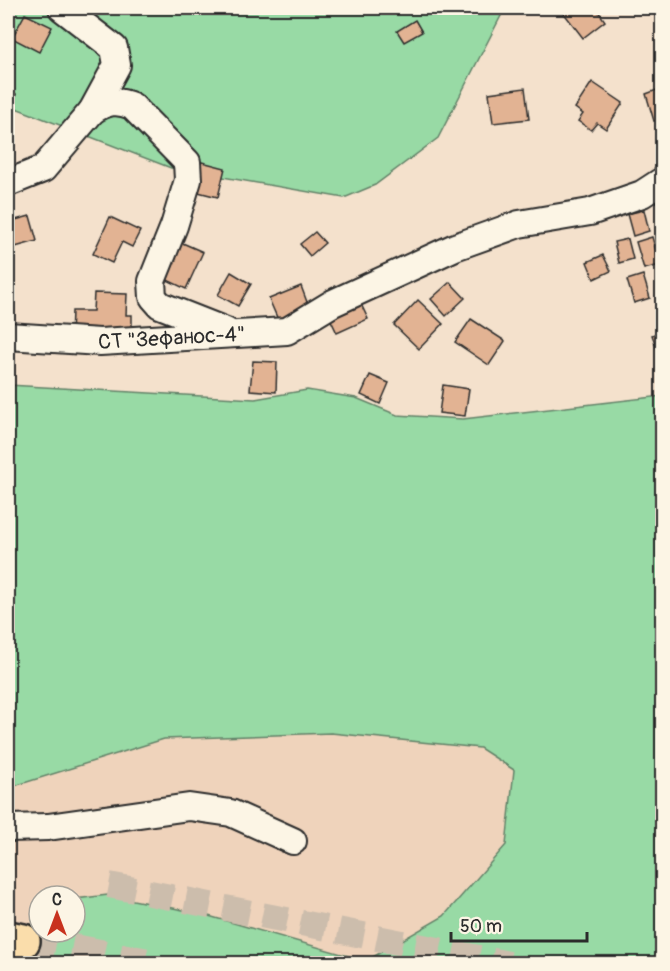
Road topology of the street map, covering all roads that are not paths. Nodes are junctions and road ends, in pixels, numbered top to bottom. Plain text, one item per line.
1 (62, 8) edge
2 (92, 111) junction
3 (663, 181) edge
4 (8, 183) edge
5 (238, 335) junction
6 (8, 336) edge
7 (8, 828) edge
8 (293, 841) dead end

1 - 2 street
2 - 4 street
2 - 5 street, СТ "Зефанос-4"
3 - 5 street
5 - 6 street, СТ "Зефанос-4"
7 - 8 street

